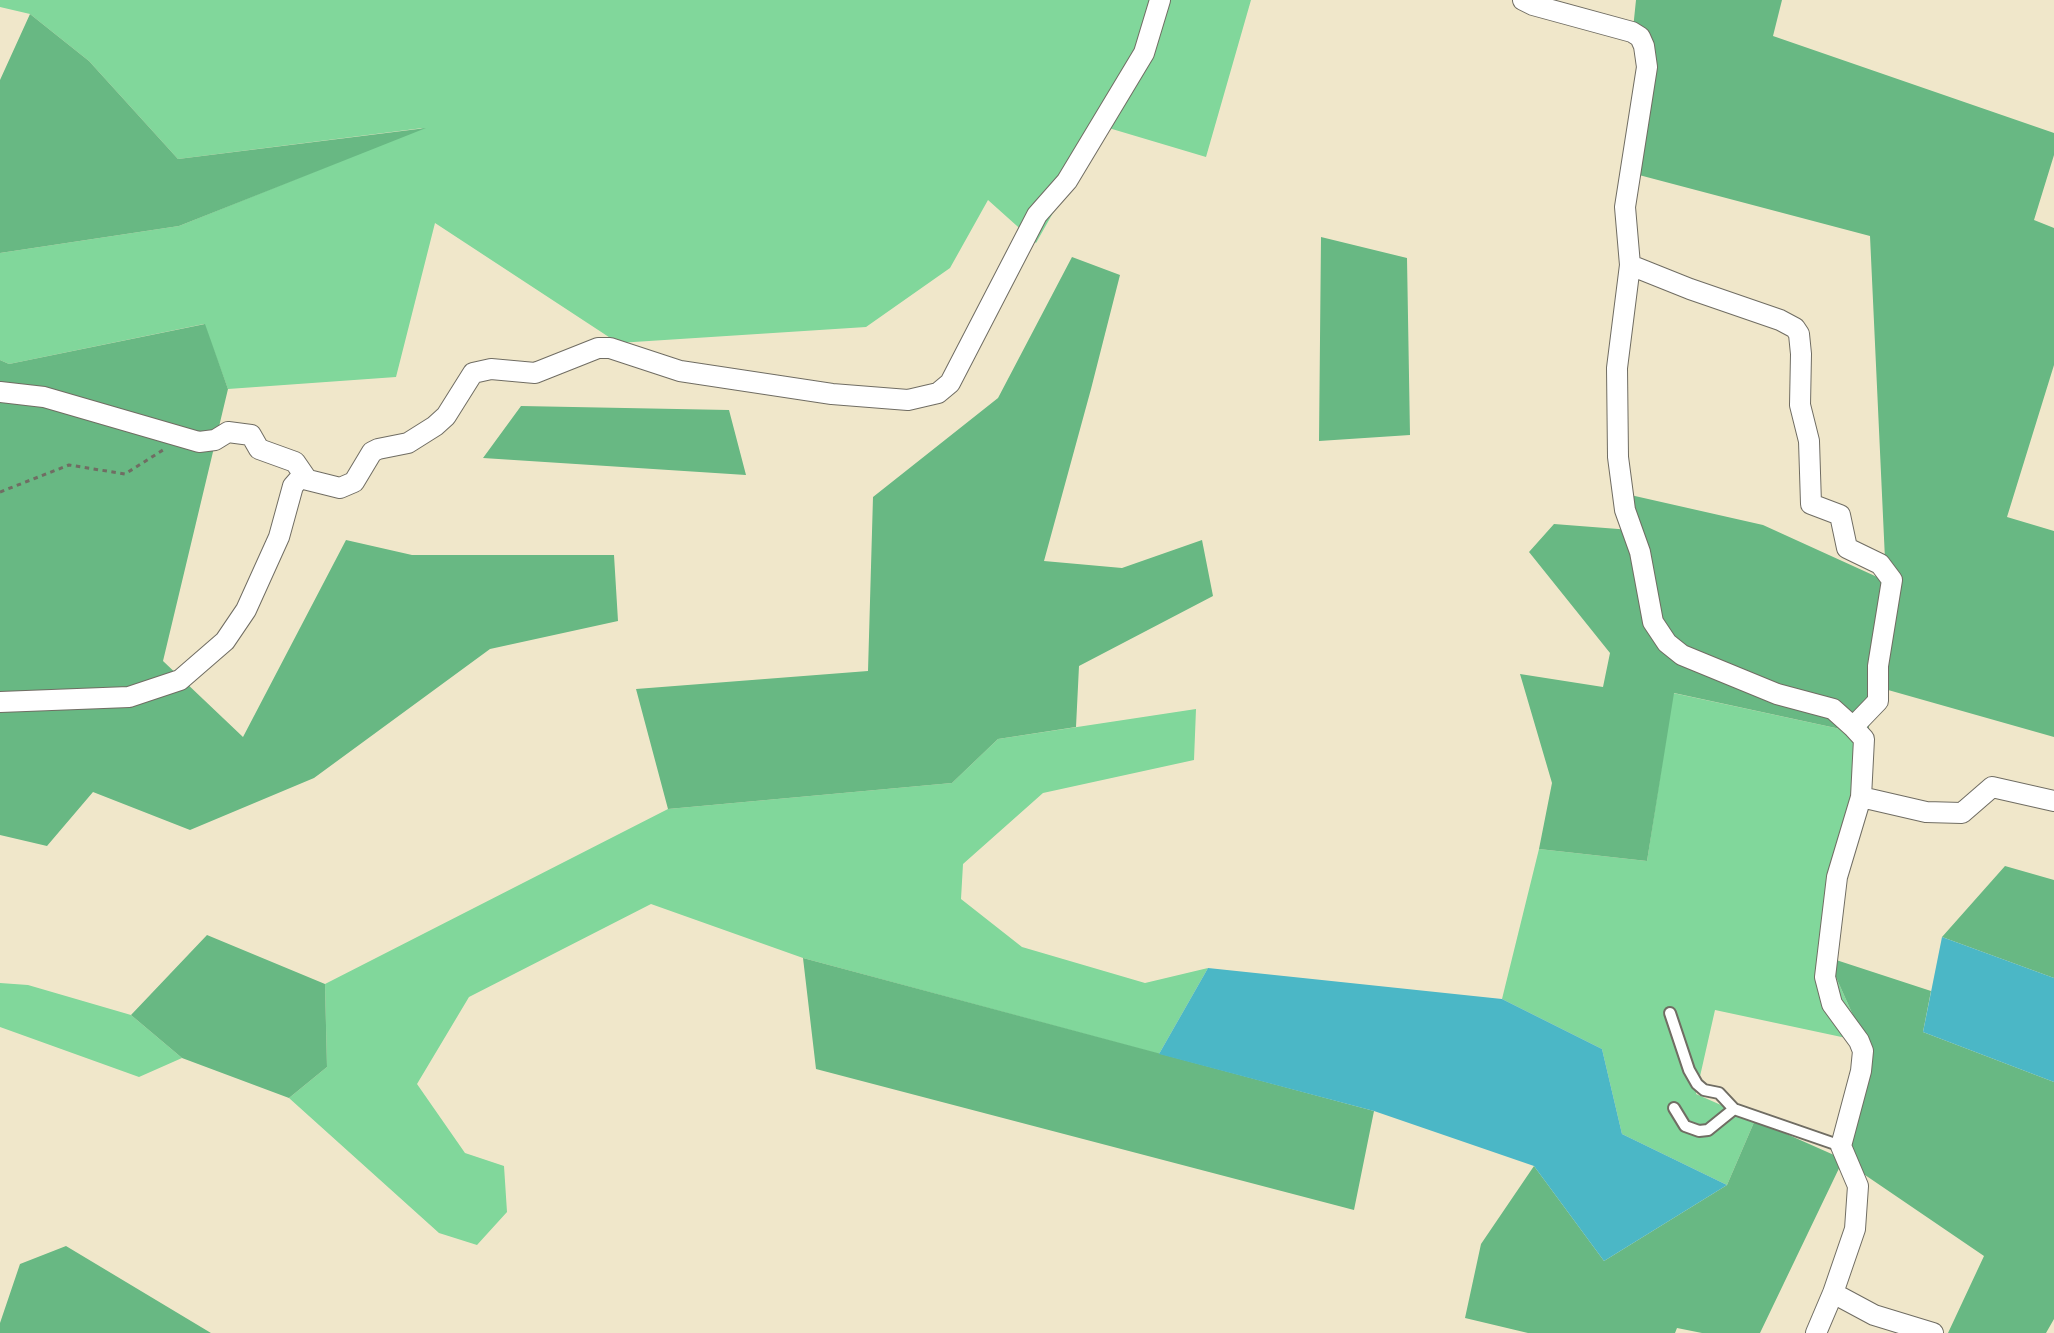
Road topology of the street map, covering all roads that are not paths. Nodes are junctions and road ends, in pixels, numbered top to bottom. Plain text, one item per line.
1 (1160, 0) edge
2 (1523, 0) edge
3 (1630, 265) junction
4 (0, 392) edge
5 (306, 478) junction
6 (0, 702) edge
7 (1853, 727) junction
8 (1861, 797) junction
9 (2054, 801) edge
10 (1670, 1013) dead end
11 (1674, 1108) dead end
12 (1734, 1109) junction
13 (1841, 1146) junction
14 (1833, 1293) junction
15 (1816, 1333) edge
16 (1933, 1333) edge

1 - 5 street
2 - 3 street
3 - 7 street
3 - 7 street
4 - 5 street
5 - 6 street
7 - 8 street
8 - 9 street
8 - 13 street
10 - 12 lane
11 - 12 lane
12 - 13 lane
13 - 14 street
14 - 15 street
14 - 16 street

